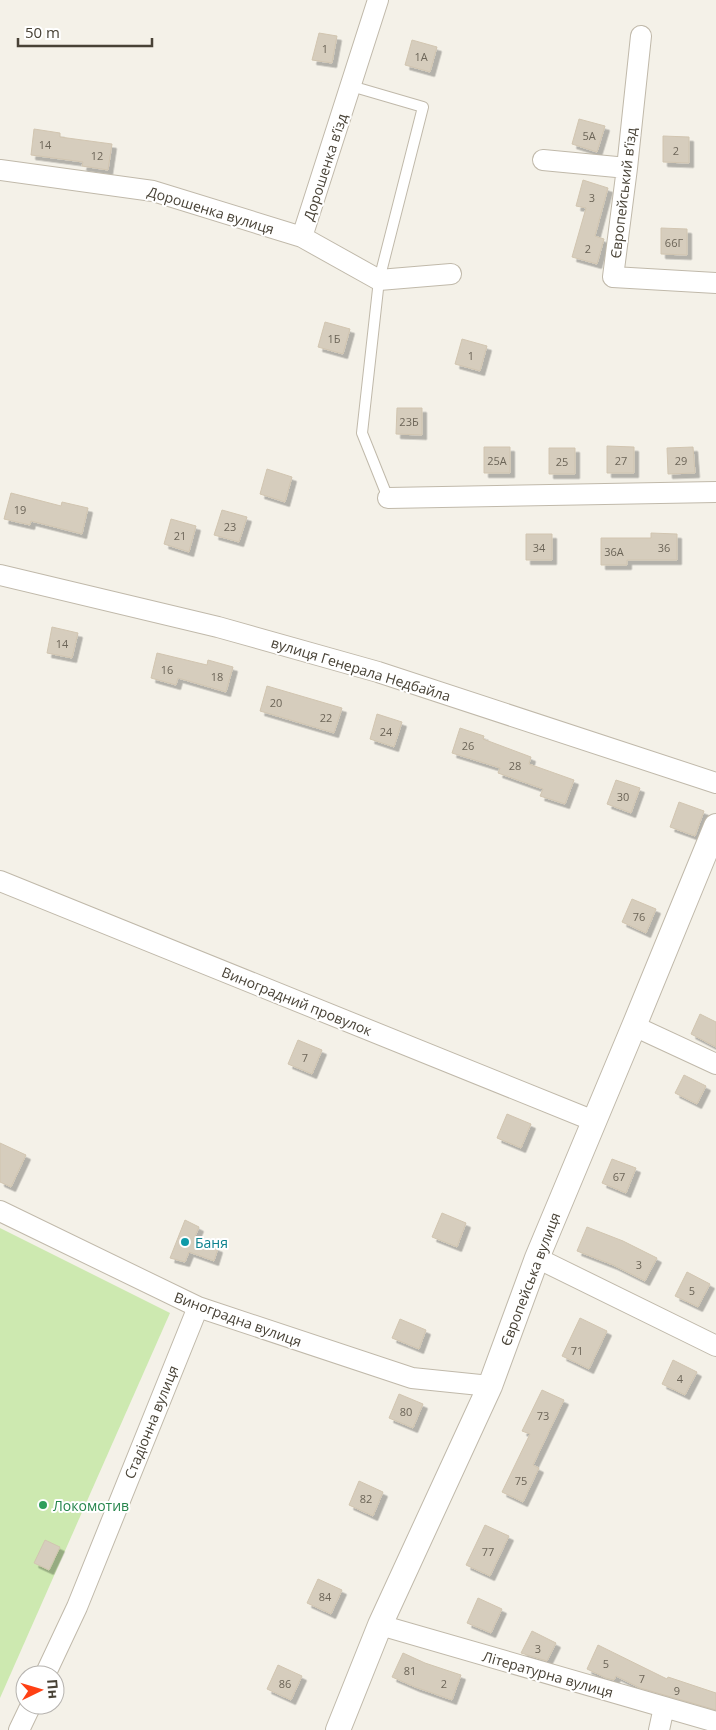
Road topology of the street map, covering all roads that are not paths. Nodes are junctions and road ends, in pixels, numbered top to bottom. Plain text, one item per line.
1 (378, 0) edge
2 (641, 36) dead end
3 (351, 86) junction
4 (543, 160) dead end
5 (628, 168) junction
6 (0, 170) edge
7 (302, 237) junction
8 (451, 274) dead end
9 (379, 280) junction
10 (716, 283) edge
11 (716, 492) edge
12 (388, 498) joint
13 (0, 575) edge
14 (716, 783) edge
15 (716, 826) edge
16 (0, 881) edge
17 (634, 1026) junction
18 (716, 1064) edge
19 (594, 1121) junction
20 (0, 1211) edge
21 (537, 1258) junction
22 (198, 1307) junction
23 (716, 1346) edge
24 (490, 1386) junction
25 (380, 1625) junction
26 (50, 1665) edge
27 (664, 1707) junction
28 (26, 1715) edge
29 (716, 1722) edge
30 (19, 1730) edge
31 (338, 1730) edge
32 (659, 1730) edge

1 - 3 street, Дорошенка в’їзд
2 - 5 street, Європейський в’їзд
3 - 7 street, Дорошенка в’їзд
3 - 9 lane
4 - 5 street
5 - 10 street, Європейський в’їзд
6 - 7 street, Дорошенка вулиця
7 - 9 street, Дорошенка в’їзд
8 - 9 street
9 - 12 lane
11 - 12 street
13 - 14 street, вулиця Генерала Недбайла
15 - 17 street, Європейська вулиця
16 - 19 street, Виноградний провулок
17 - 18 street
17 - 19 street, Європейська вулиця
19 - 21 street, Європейська вулиця
20 - 22 street, Виноградна вулиця
21 - 23 street
21 - 24 street, Європейська вулиця
22 - 24 street, Виноградна вулиця
22 - 26 street, Стадіонна вулиця
24 - 25 street, Європейська вулиця
25 - 27 street, Літературна вулиця
25 - 31 street, Європейська вулиця
27 - 29 street, Літературна вулиця
27 - 32 street
28 - 30 street

